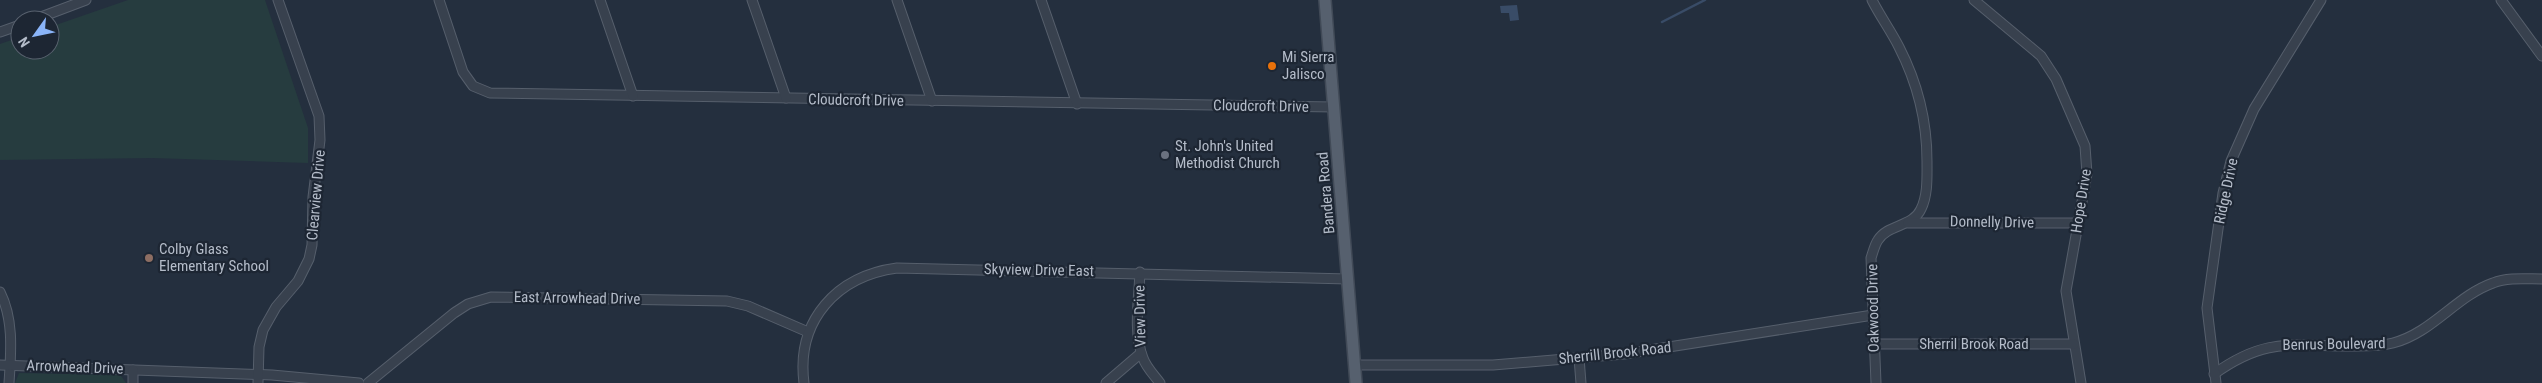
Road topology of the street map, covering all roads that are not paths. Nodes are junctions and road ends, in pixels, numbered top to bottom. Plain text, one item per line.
1 (86, 0) edge
2 (278, 0) edge
3 (439, 0) edge
4 (600, 0) edge
5 (752, 0) edge
6 (897, 0) edge
7 (1041, 0) edge
8 (1325, 0) edge
9 (1872, 0) edge
10 (1974, 0) edge
11 (2321, 0) edge
12 (2501, 0) edge
13 (60, 10) edge
14 (2542, 56) edge
15 (633, 96) junction
16 (786, 98) junction
17 (932, 101) junction
18 (1077, 104) junction
19 (1334, 107) junction
20 (1906, 223) junction
21 (2078, 224) junction
22 (1140, 272) junction
23 (2542, 279) edge
24 (1348, 280) junction
25 (0, 292) edge
26 (1873, 315) junction
27 (808, 332) junction
28 (1873, 344) junction
29 (2074, 344) junction
30 (1141, 353) junction
31 (1579, 358) junction
32 (0, 365) edge
33 (10, 365) junction
34 (1355, 365) junction
35 (133, 370) junction
36 (258, 378) edge
37 (2215, 378) edge
38 (9, 383) edge
39 (133, 383) edge
40 (359, 383) edge
41 (368, 383) edge
42 (804, 383) edge
43 (1106, 383) edge
44 (1160, 383) edge
45 (1356, 383) edge
46 (1581, 383) edge
47 (1876, 383) edge
48 (2081, 383) edge

1 - 13 street
2 - 36 street, Clearview Drive
3 - 15 street, Cloudcroft Drive
4 - 15 street
5 - 16 street
6 - 17 street
7 - 18 street
8 - 19 main road, Bandera Road
9 - 20 street, Oakwood Drive
10 - 21 street, Hope Drive
11 - 37 street, Ridge Drive
12 - 14 street
15 - 16 street, Cloudcroft Drive
16 - 17 street, Cloudcroft Drive
17 - 18 street, Cloudcroft Drive
18 - 19 street, Cloudcroft Drive
19 - 24 main road, Bandera Road
20 - 21 street, Donnelly Drive
20 - 26 street, Oakwood Drive
21 - 29 street, Hope Drive
22 - 24 street, Skyview Drive East
22 - 27 street, Skyview Drive East
22 - 30 street, View Drive
23 - 37 street, Benrus Boulevard
24 - 34 main road, Bandera Road
25 - 33 street
26 - 28 street, Oakwood Drive
26 - 31 street, Sherrill Brook Road
27 - 41 street, East Arrowhead Drive
27 - 42 street, Skyview Drive East
28 - 29 street, Sherril Brook Road
28 - 47 street, Oakwood Drive
29 - 48 street, Hope Drive
30 - 43 street
30 - 44 street, View Drive
31 - 34 street, Sherrill Brook Road
31 - 46 street
32 - 33 street, Arrowhead Drive
33 - 35 street, Arrowhead Drive
33 - 38 street
34 - 45 main road, Bandera Road
35 - 36 street, Arrowhead Drive
35 - 39 street
36 - 40 street, Arrowhead Drive

